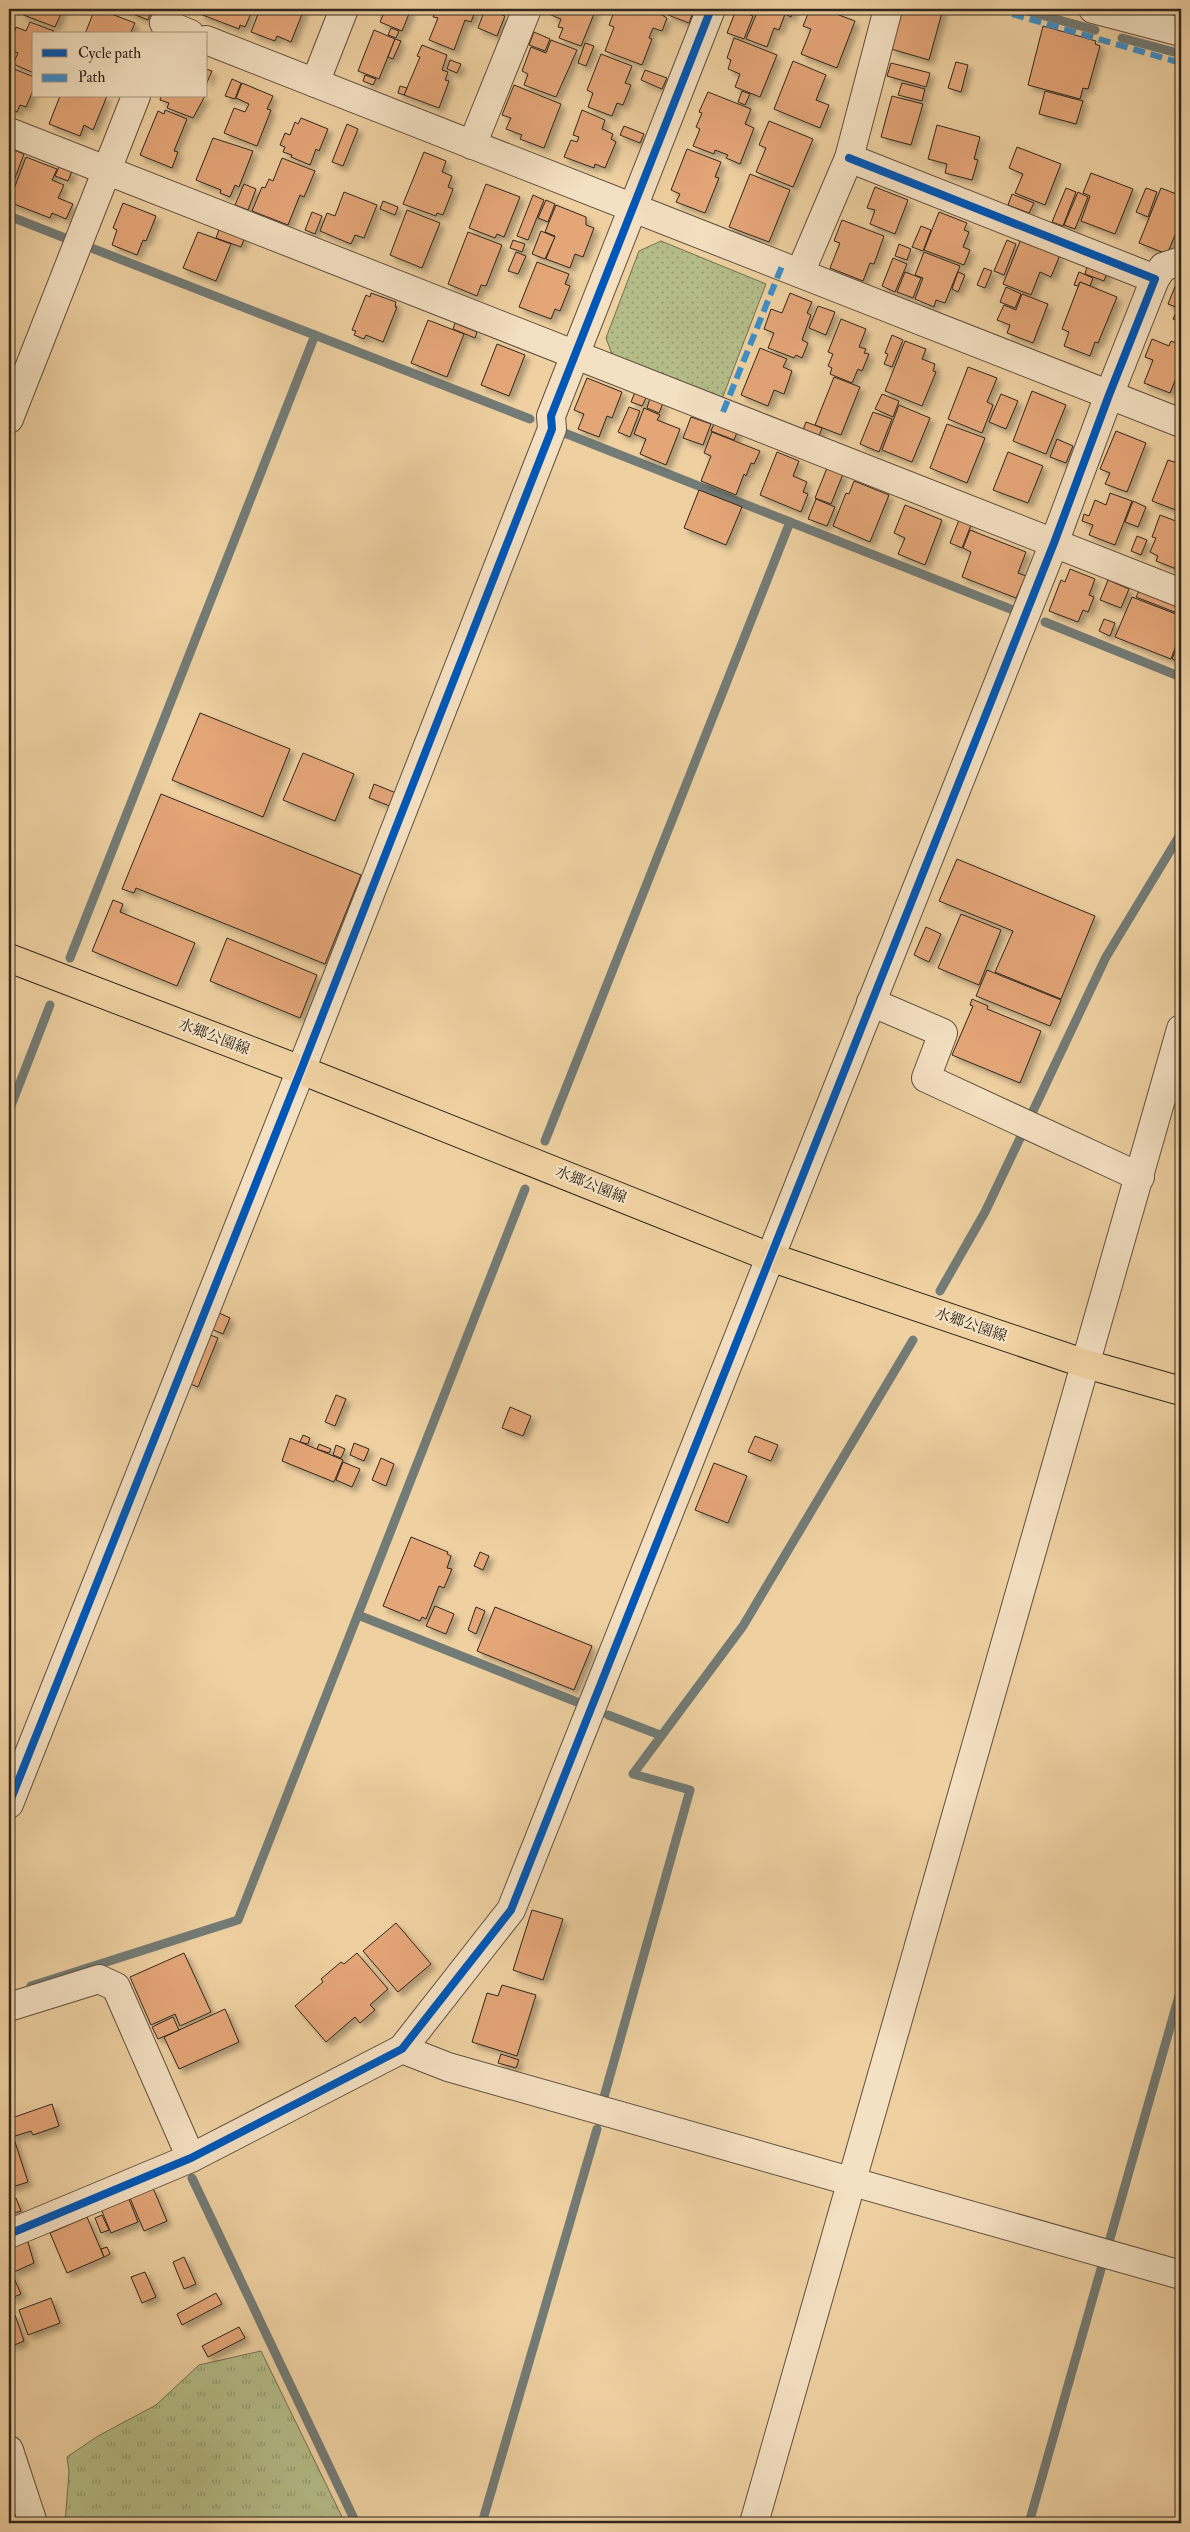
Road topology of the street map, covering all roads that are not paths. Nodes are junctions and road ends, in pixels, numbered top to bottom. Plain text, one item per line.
1 (344, 9) edge
2 (527, 9) edge
3 (711, 9) edge
4 (888, 9) edge
5 (1093, 9) edge
6 (165, 22) edge
7 (186, 32) edge
8 (1181, 32) edge
9 (208, 41) edge
10 (316, 83) junction
11 (135, 98) edge
12 (9, 132) edge
13 (472, 145) junction
14 (849, 158) junction
15 (107, 170) junction
16 (633, 208) junction
17 (1181, 261) edge
18 (800, 273) junction
19 (1155, 280) junction
20 (575, 353) junction
21 (1109, 395) junction
22 (9, 419) edge
23 (1181, 423) edge
24 (1054, 543) junction
25 (1181, 593) edge
26 (9, 958) edge
27 (871, 1002) junction
28 (1181, 1029) edge
29 (301, 1070) junction
30 (1140, 1177) junction
31 (770, 1256) junction
32 (1086, 1364) junction
33 (1181, 1391) edge
34 (9, 1804) edge
35 (9, 2007) edge
36 (402, 2049) junction
37 (191, 2158) junction
38 (852, 2182) junction
39 (9, 2234) edge
40 (1181, 2275) edge
41 (9, 2450) edge
42 (33, 2523) edge
43 (754, 2523) edge

1 - 10 street
2 - 13 street
3 - 16 street
4 - 14 street
5 - 8 street
6 - 7 street
9 - 10 street
10 - 13 street
11 - 15 street
12 - 15 street
13 - 16 street
14 - 18 street
14 - 19 street
15 - 20 street
15 - 22 street
16 - 18 street
16 - 20 street
17 - 19 street
18 - 21 street
19 - 21 street
20 - 24 street
20 - 29 street
21 - 23 street
21 - 24 street
24 - 25 street
24 - 27 street
26 - 29 main road, 水郷公園線
27 - 30 street
27 - 31 street
28 - 30 street
29 - 31 main road, 水郷公園線
29 - 34 street
30 - 32 street
31 - 32 main road, 水郷公園線
31 - 36 street
32 - 33 main road, 水郷公園線
32 - 38 street
35 - 37 street
36 - 37 street
36 - 38 street
37 - 39 street
38 - 40 street
38 - 43 street
41 - 42 street

